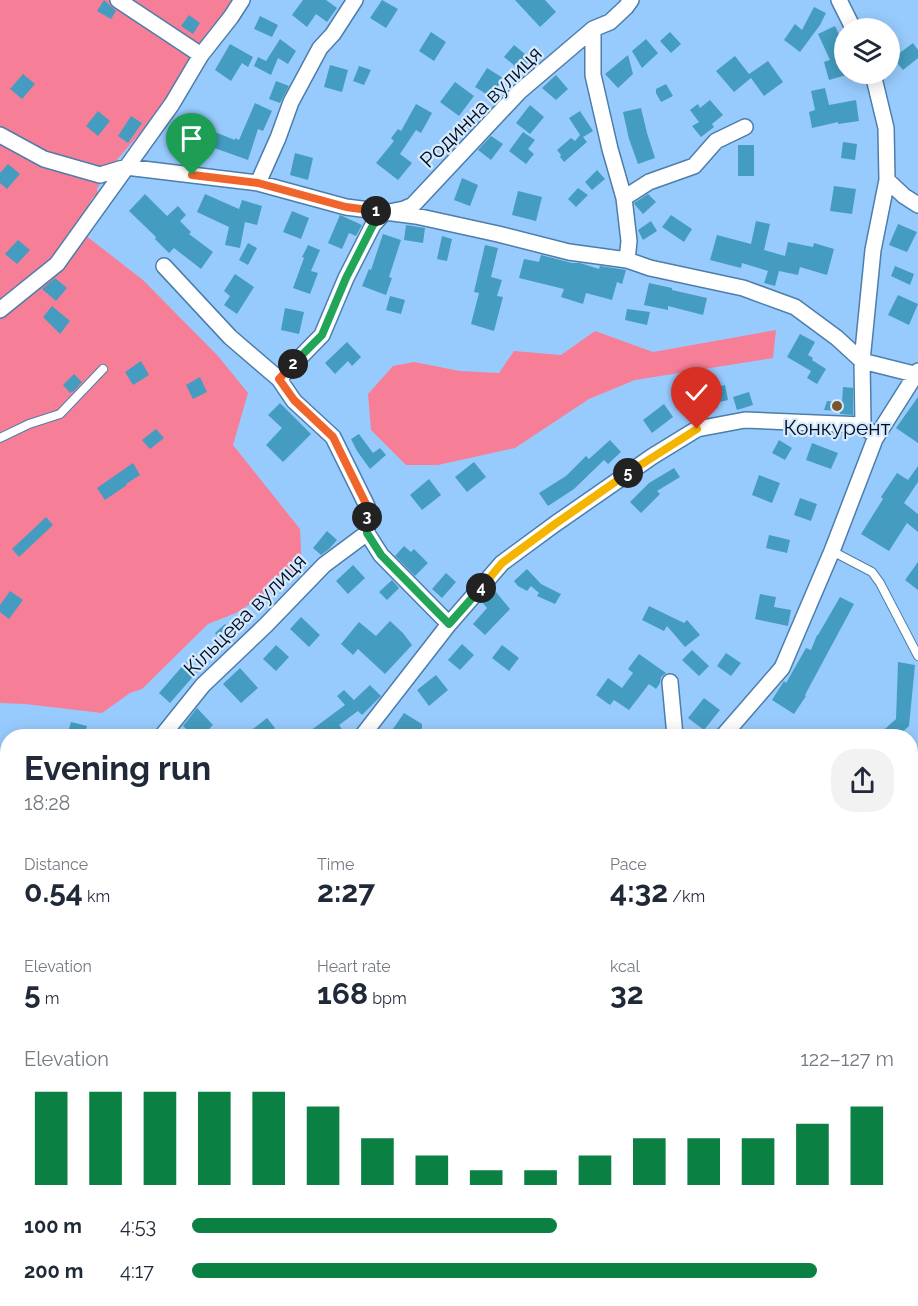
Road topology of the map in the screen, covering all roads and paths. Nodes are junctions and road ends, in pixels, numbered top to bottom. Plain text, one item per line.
1 (118, 0) edge
2 (242, 0) edge
3 (355, 0) edge
4 (631, 0) edge
5 (839, 0) edge
6 (848, 18) edge
7 (593, 29) junction
8 (201, 55) junction
9 (875, 84) edge
10 (745, 127) dead end
11 (0, 135) edge
12 (126, 167) junction
13 (887, 180) junction
14 (258, 183) junction
15 (624, 198) junction
16 (918, 205) edge
17 (384, 213) junction
18 (627, 260) junction
19 (164, 266) dead end
20 (0, 310) edge
21 (862, 361) junction
22 (103, 369) dead end
23 (917, 373) edge
24 (279, 379) junction
25 (863, 425) junction
26 (0, 438) edge
27 (875, 439) junction
28 (367, 533) junction
29 (832, 551) junction
30 (449, 624) junction
31 (918, 656) edge
32 (670, 682) dead end
33 (168, 729) edge
34 (367, 729) edge
35 (674, 729) edge
36 (729, 729) edge

1 - 8 street
2 - 8 street
3 - 14 street
4 - 7 street, Родинна вулиця
5 - 6 street
7 - 15 street
7 - 17 street, Родинна вулиця
8 - 12 street
9 - 13 street
10 - 15 street
11 - 12 street
12 - 14 street
12 - 20 street
13 - 16 street
13 - 21 street
14 - 17 street
15 - 18 street
17 - 18 street
17 - 24 street
18 - 21 street
19 - 24 street
21 - 23 street
21 - 25 street
22 - 26 lane
23 - 27 street
24 - 28 street
25 - 27 street
25 - 30 street
27 - 29 street
28 - 30 street
28 - 33 street, Кільцева вулиця
29 - 31 lane
29 - 36 street
30 - 34 street
32 - 35 street

